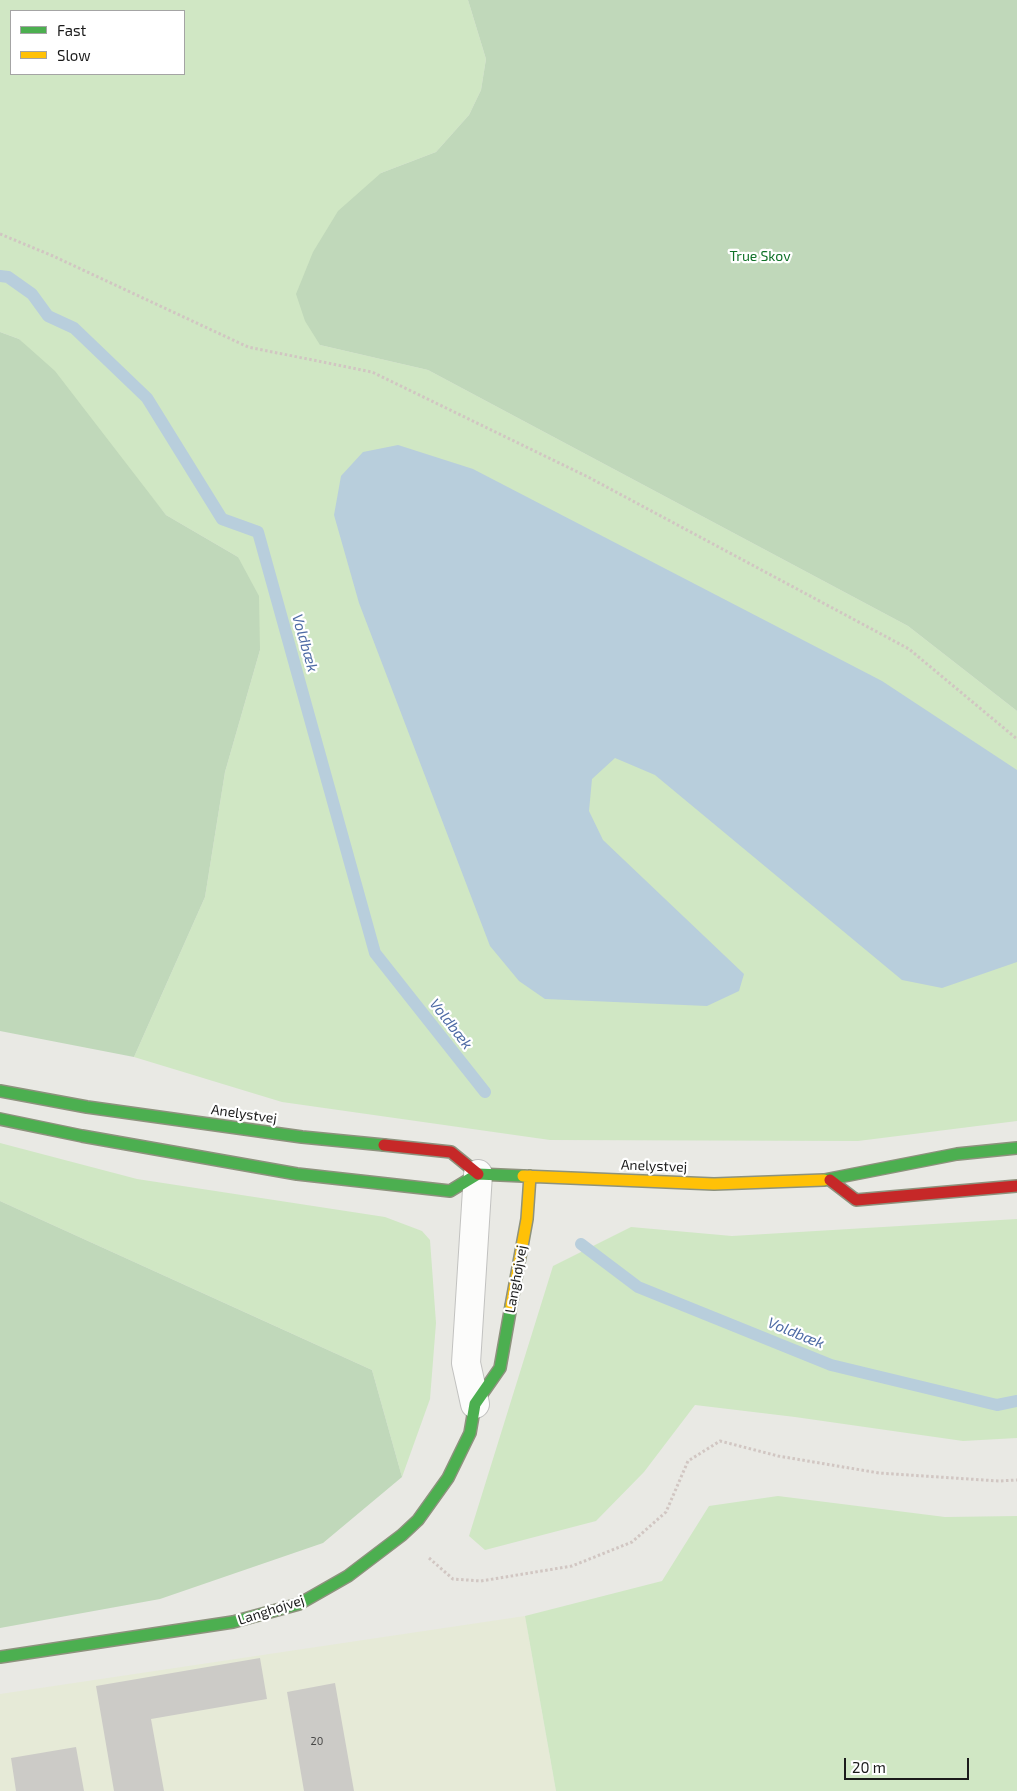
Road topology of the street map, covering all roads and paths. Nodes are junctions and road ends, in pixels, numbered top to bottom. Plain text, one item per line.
1 (0, 234) edge
2 (1017, 738) edge
3 (0, 1091) edge
4 (0, 1119) edge
5 (1017, 1148) edge
6 (478, 1174) junction
7 (530, 1176) junction
8 (830, 1180) junction
9 (1017, 1186) edge
10 (475, 1404) junction
11 (1017, 1480) edge
12 (402, 1535) junction
13 (0, 1657) edge

1 - 2 path
3 - 6 street, Anelystvej
4 - 6 street
5 - 8 street, Anelystvej
6 - 7 street, Anelystvej
6 - 10 street, Langhøjvej
7 - 8 street, Anelystvej
7 - 10 street, Langhøjvej
8 - 9 street
10 - 12 street, Langhøjvej
11 - 12 path
12 - 13 street, Langhøjvej

